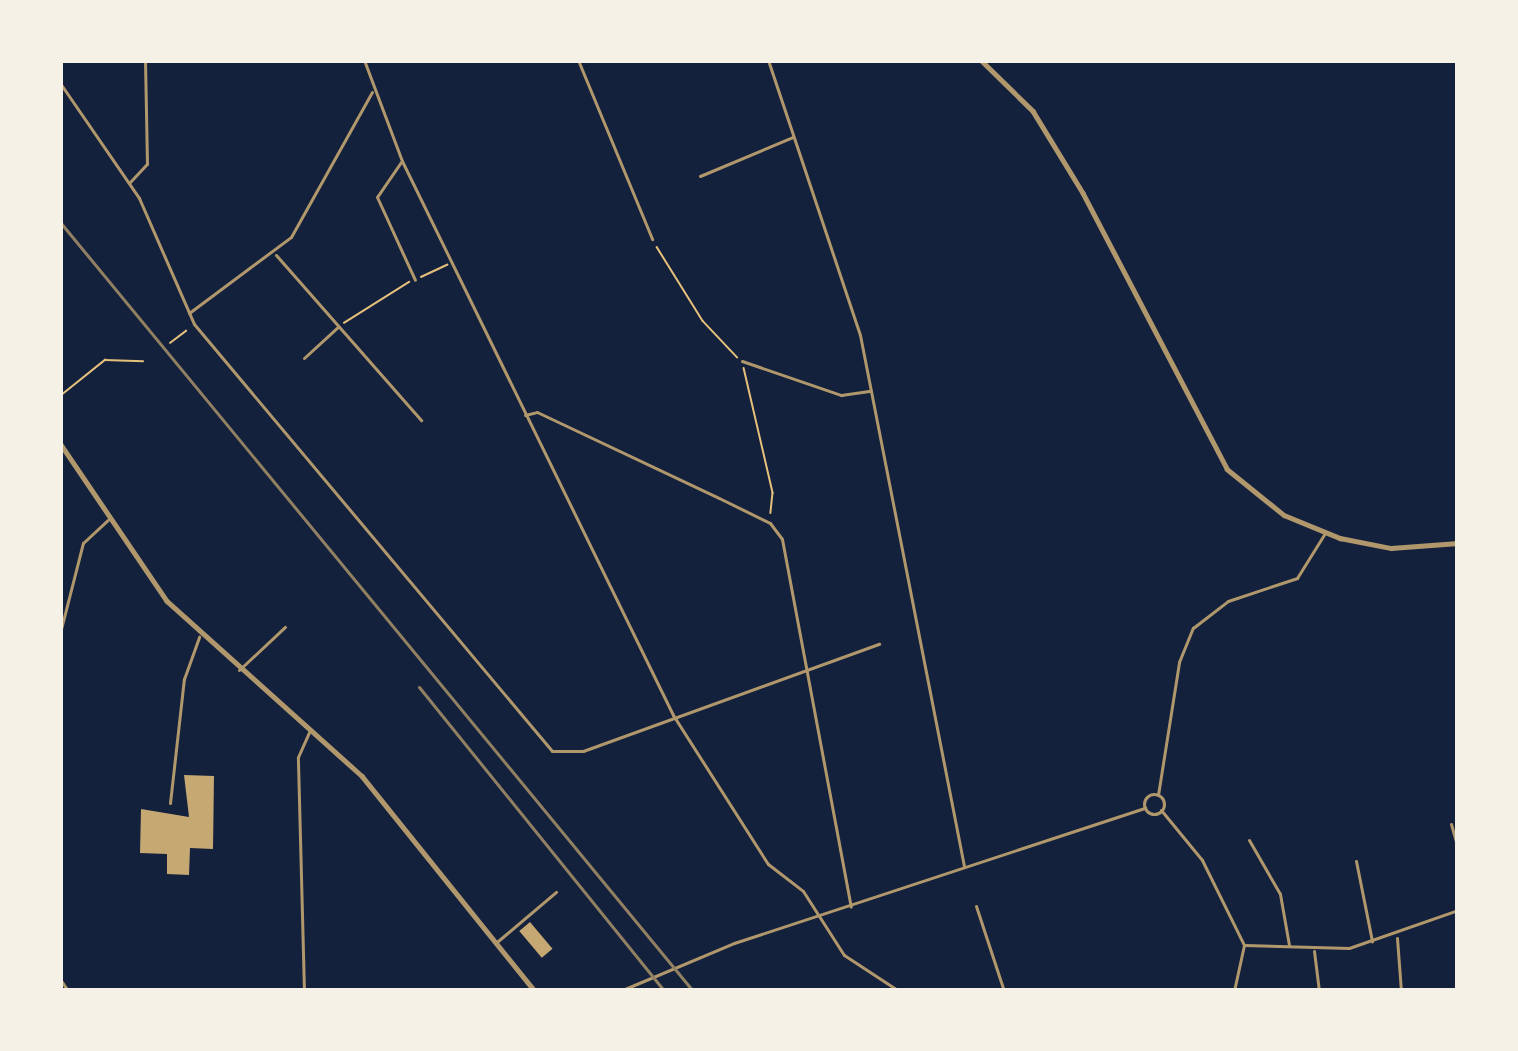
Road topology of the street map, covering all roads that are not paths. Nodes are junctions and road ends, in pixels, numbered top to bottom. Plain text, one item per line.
1 (145, 60) edge
2 (364, 60) edge
3 (578, 60) edge
4 (768, 60) edge
5 (981, 60) edge
6 (60, 82) edge
7 (374, 92) junction
8 (795, 136) junction
9 (402, 161) junction
10 (700, 176) dead end
11 (128, 183) junction
12 (652, 239) road end
13 (275, 253) junction
14 (415, 280) road end
15 (187, 314) junction
16 (338, 327) junction
17 (304, 358) dead end
18 (742, 362) road end
19 (873, 391) junction
20 (523, 416) junction
21 (421, 420) dead end
22 (60, 443) edge
23 (110, 519) junction
24 (1324, 533) junction
25 (1458, 543) edge
26 (285, 627) dead end
27 (60, 633) edge
28 (199, 637) junction
29 (879, 644) dead end
30 (809, 667) junction
31 (238, 670) junction
32 (673, 715) junction
33 (310, 730) junction
34 (1158, 795) junction
35 (170, 802) dead end
36 (1145, 808) junction
37 (1162, 810) junction
38 (1451, 824) dead end
39 (1249, 840) dead end
40 (1458, 849) edge
41 (1356, 861) dead end
42 (964, 866) junction
43 (556, 892) dead end
44 (976, 906) dead end
45 (851, 907) junction
46 (1458, 910) edge
47 (817, 918) junction
48 (1396, 936) junction
49 (498, 941) junction
50 (1372, 943) junction
51 (1244, 945) junction
52 (1289, 947) junction
53 (1314, 949) junction
54 (60, 979) edge
55 (881, 983) junction
56 (68, 991) edge
57 (304, 991) edge
58 (535, 991) edge
59 (620, 991) edge
60 (879, 991) edge
61 (899, 991) edge
62 (1004, 991) edge
63 (1234, 991) edge
64 (1319, 991) edge
65 (1401, 991) edge

1 - 11 street
2 - 7 street
3 - 12 street
4 - 8 street
5 - 24 street
6 - 11 street
7 - 9 street
7 - 13 street
8 - 10 street
8 - 19 street
9 - 14 street
9 - 20 street
11 - 15 street
13 - 15 street
13 - 16 street
15 - 32 street
16 - 17 street
16 - 21 street
18 - 19 street
19 - 42 street
20 - 30 street
20 - 32 street
22 - 23 street
23 - 27 street
23 - 28 street
24 - 25 street
24 - 34 street
26 - 31 street
28 - 31 street
28 - 35 street
29 - 30 street
30 - 32 street
30 - 45 street
31 - 33 street
32 - 47 street
33 - 49 street
33 - 57 street
34 - 36 street
34 - 37 street
36 - 37 street
36 - 42 street
37 - 51 street
38 - 40 street
39 - 52 street
41 - 50 street
42 - 45 street
43 - 49 street
44 - 62 street
45 - 47 street
46 - 48 street
47 - 55 street
47 - 59 street
48 - 50 street
48 - 65 street
49 - 58 street
50 - 53 street
51 - 52 street
51 - 63 street
52 - 53 street
53 - 64 street
54 - 56 street
55 - 60 street
55 - 61 street

